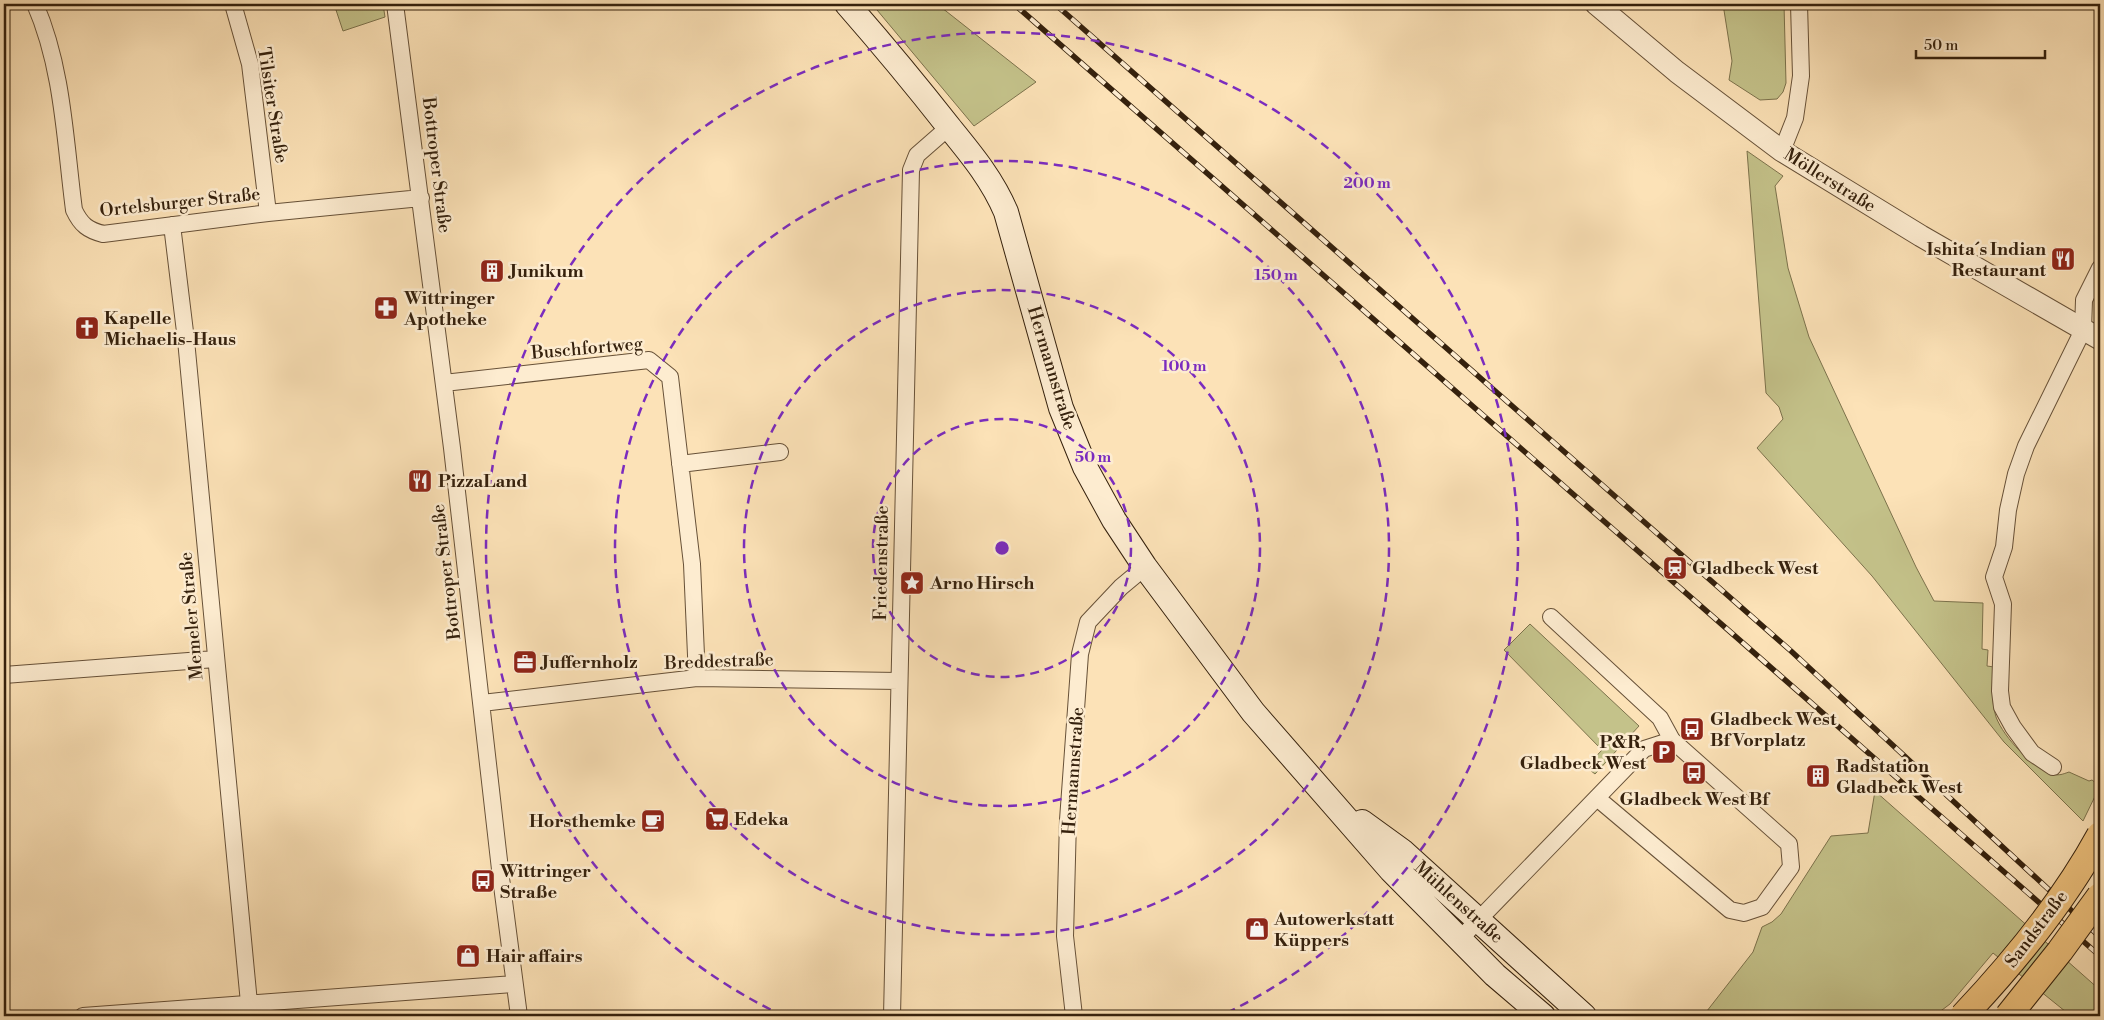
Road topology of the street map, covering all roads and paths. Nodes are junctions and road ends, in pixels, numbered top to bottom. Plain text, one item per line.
1 (35, 4) edge
2 (233, 4) edge
3 (395, 4) edge
4 (846, 4) edge
5 (1596, 4) edge
6 (1799, 4) edge
7 (949, 127) junction
8 (1782, 151) junction
9 (421, 198) junction
10 (268, 213) junction
11 (172, 225) junction
12 (2100, 268) edge
13 (2092, 335) edge
14 (444, 383) junction
15 (780, 452) dead end
16 (680, 464) junction
17 (1145, 567) junction
18 (1551, 616) dead end
19 (216, 659) junction
20 (4, 675) edge
21 (697, 678) junction
22 (899, 681) junction
23 (482, 702) junction
24 (1672, 740) junction
25 (2053, 767) dead end
26 (1326, 795) junction
27 (1596, 798) junction
28 (2100, 834) edge
29 (2100, 896) edge
30 (1478, 919) junction
31 (1460, 940) junction
32 (514, 984) junction
33 (250, 1003) junction
34 (83, 1016) edge
35 (519, 1016) edge
36 (892, 1016) edge
37 (1074, 1016) edge
38 (1543, 1016) edge
39 (1584, 1016) edge
40 (1963, 1016) edge
41 (2008, 1016) edge

1 - 11 street, Ortelsburger Straße
2 - 10 street, Tilsiter Straße
3 - 9 street, Bottroper Straße
4 - 7 main road, Hermannstraße
5 - 8 street, Möllerstraße
6 - 8 street
7 - 17 main road, Hermannstraße
7 - 22 street, Friedenstraße
8 - 13 street, Möllerstraße
9 - 10 street, Ortelsburger Straße
9 - 14 street, Bottroper Straße
10 - 11 street, Ortelsburger Straße
11 - 19 street, Memeler Straße
12 - 13 street
13 - 25 street
14 - 16 street, Buschfortweg
14 - 23 street, Bottroper Straße
15 - 16 street
16 - 21 street, Buschfortweg
17 - 26 main road, Mühlenstraße
17 - 37 street, Hermannstraße
18 - 24 street
19 - 20 street
19 - 33 street, Memeler Straße
21 - 22 street, Breddestraße
21 - 23 street, Breddestraße
22 - 36 street, Friedenstraße
23 - 32 street, Bottroper Straße
24 - 27 street
24 - 27 street
26 - 30 main road, Mühlenstraße
26 - 31 main road, Mühlenstraße
27 - 30 street
28 - 40 main road, Sandstraße, bridge
29 - 41 main road, Sandstraße, bridge
30 - 31 street
30 - 39 main road, Mühlenstraße
31 - 38 main road, Mühlenstraße
32 - 33 street
32 - 35 street, Bottroper Straße
33 - 34 street

